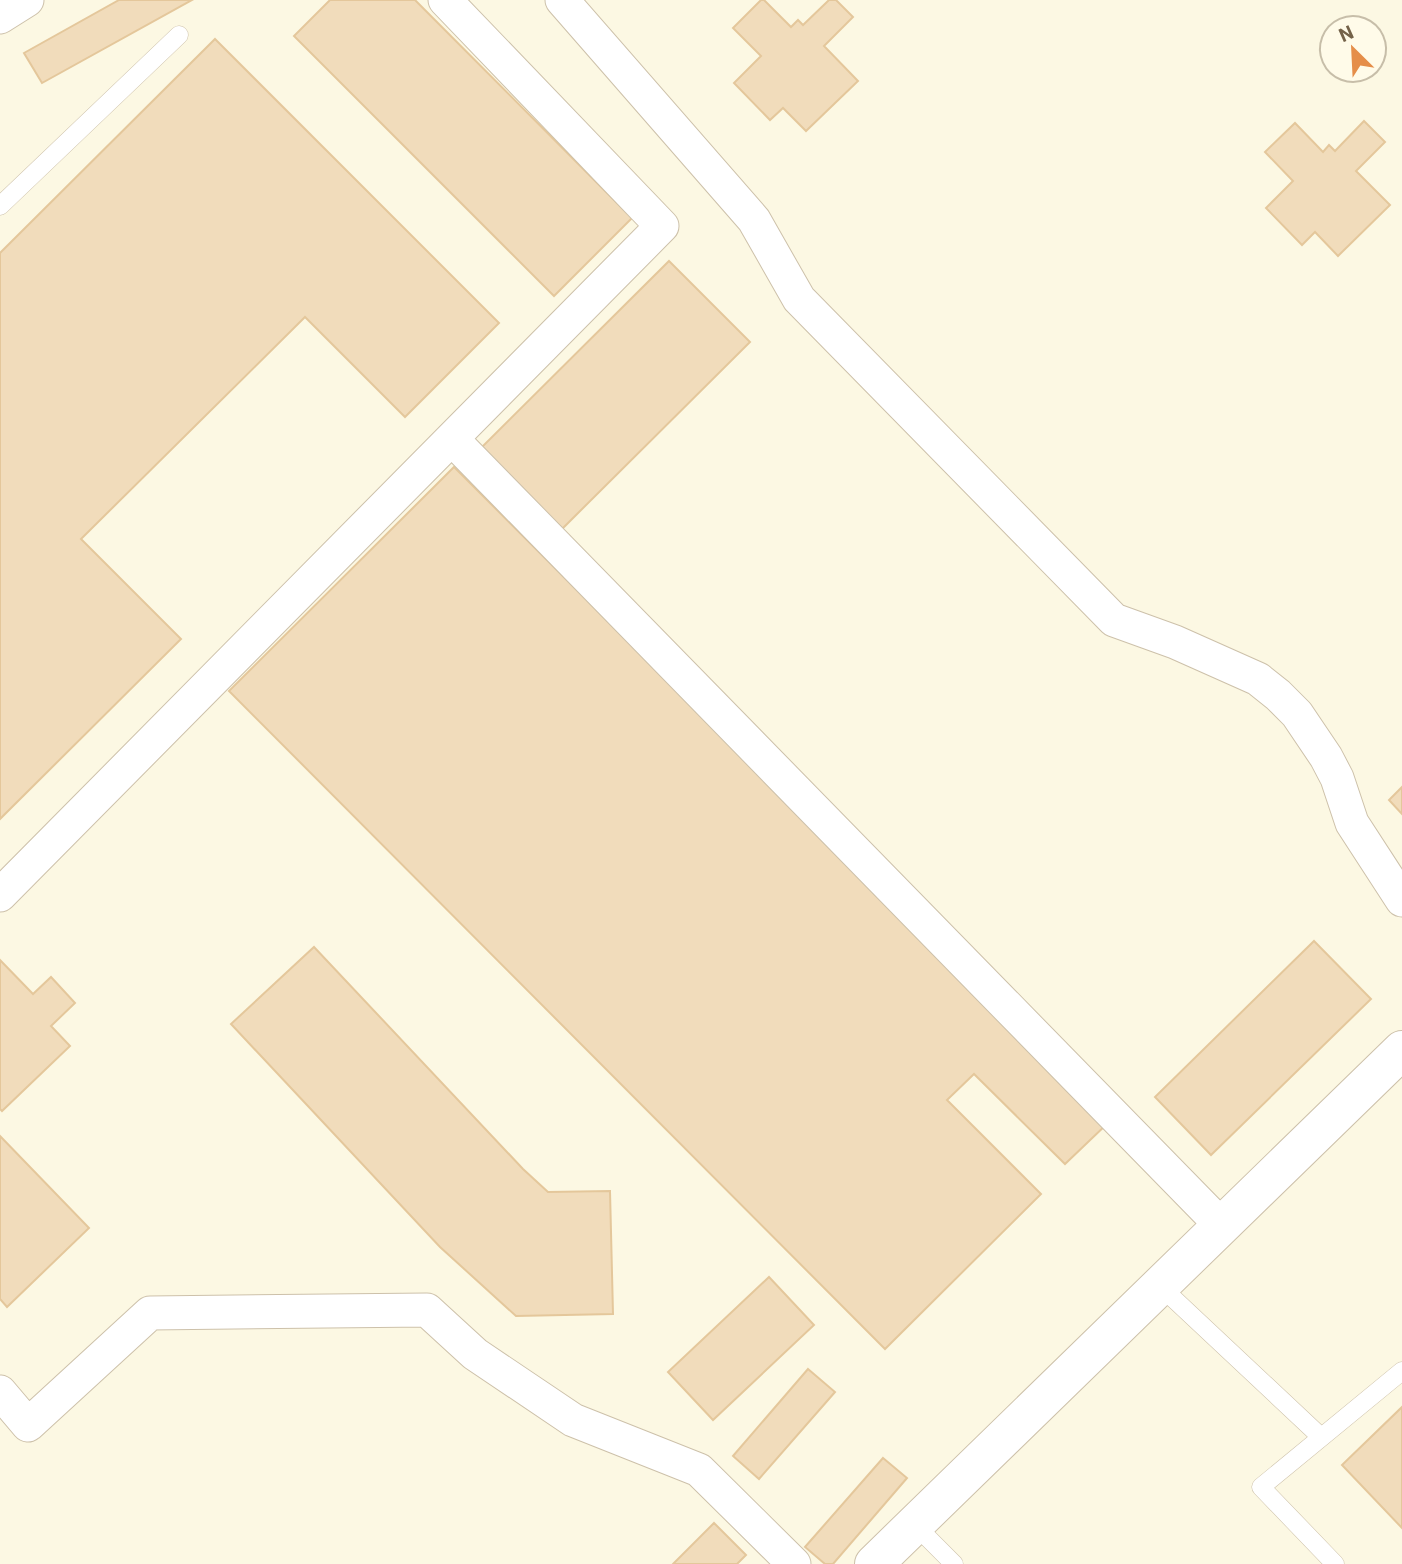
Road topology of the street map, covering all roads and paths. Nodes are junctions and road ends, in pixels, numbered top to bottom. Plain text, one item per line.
1 (27, 0) edge
2 (445, 0) edge
3 (562, 0) edge
4 (0, 17) edge
5 (178, 35) dead end
6 (0, 206) edge
7 (452, 439) junction
8 (0, 895) edge
9 (1402, 900) edge
10 (1402, 1050) edge
11 (1221, 1225) junction
12 (1159, 1285) junction
13 (1402, 1371) edge
14 (0, 1392) edge
15 (1321, 1437) junction
16 (914, 1524) junction
17 (794, 1564) edge
18 (874, 1564) edge
19 (954, 1564) edge
20 (1335, 1564) edge

1 - 4 street
2 - 7 street
3 - 9 street
5 - 6 lane
7 - 8 street
7 - 11 street
10 - 11 street
11 - 12 street
12 - 15 lane
12 - 16 street
13 - 15 lane
14 - 17 street
15 - 20 lane
16 - 18 street
16 - 19 lane

